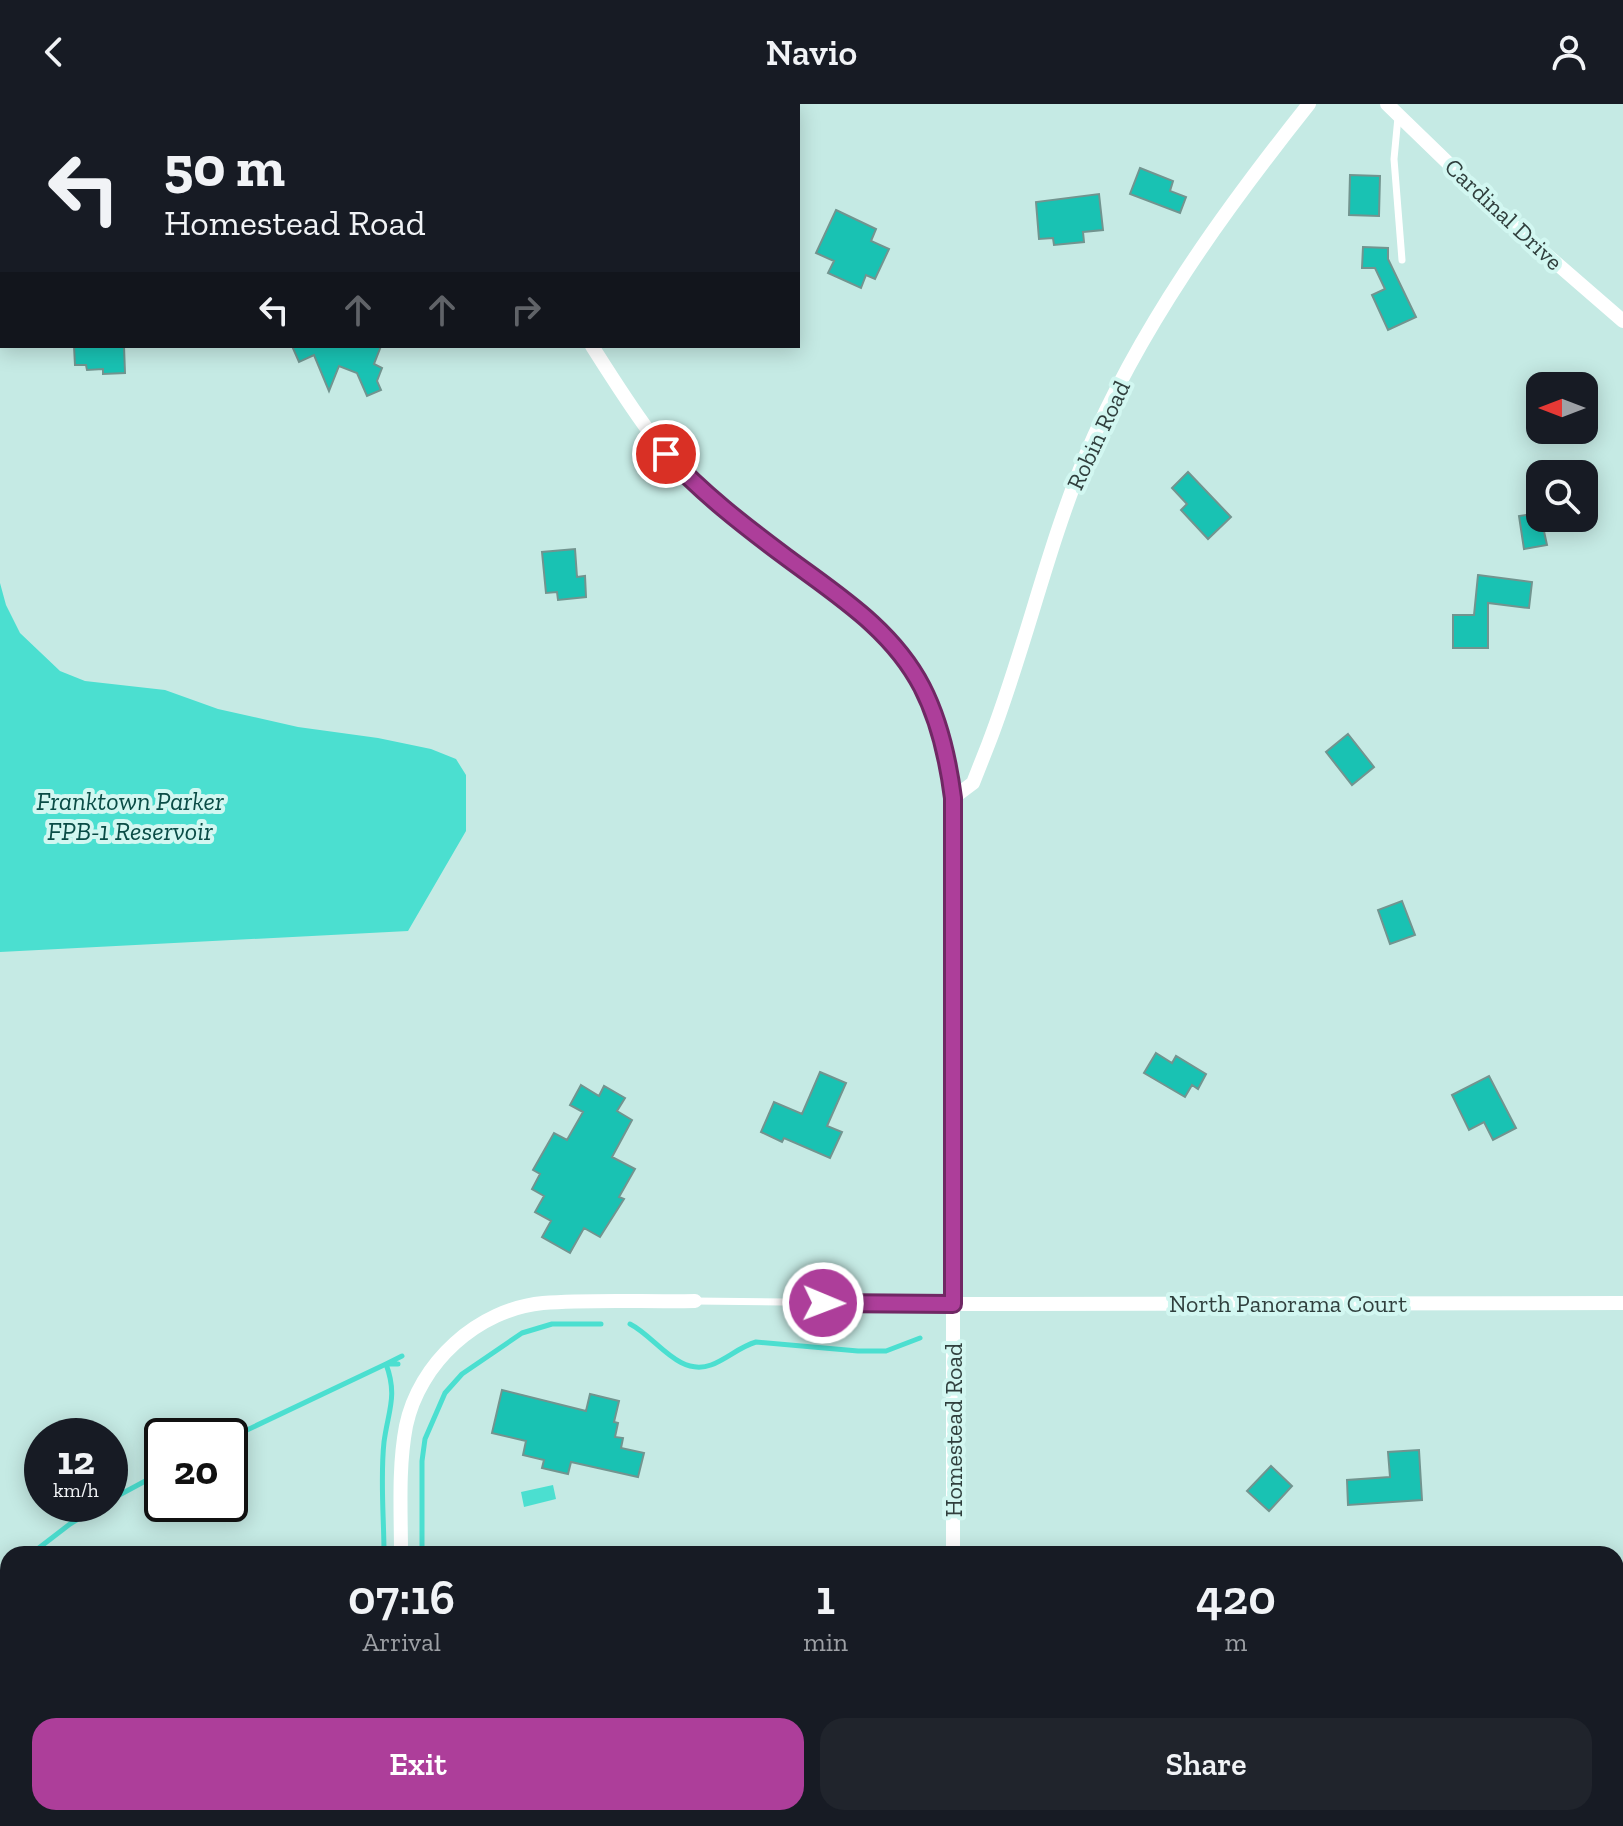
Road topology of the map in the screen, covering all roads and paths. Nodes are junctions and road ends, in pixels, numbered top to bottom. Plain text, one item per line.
1 (1309, 104) edge
2 (1392, 109) edge
3 (1402, 260) dead end
4 (1623, 321) edge
5 (593, 348) edge
6 (953, 798) junction
7 (695, 1301) joint
8 (1623, 1303) edge
9 (953, 1304) junction
10 (401, 1546) edge
11 (953, 1546) edge

1 - 6 street, Robin Road
2 - 3 lane
2 - 4 street, Cardinal Drive
5 - 6 street, Homestead Road
6 - 9 street, Homestead Road
7 - 9 lane
7 - 10 street
8 - 9 street, North Panorama Court
9 - 11 street, Homestead Road

